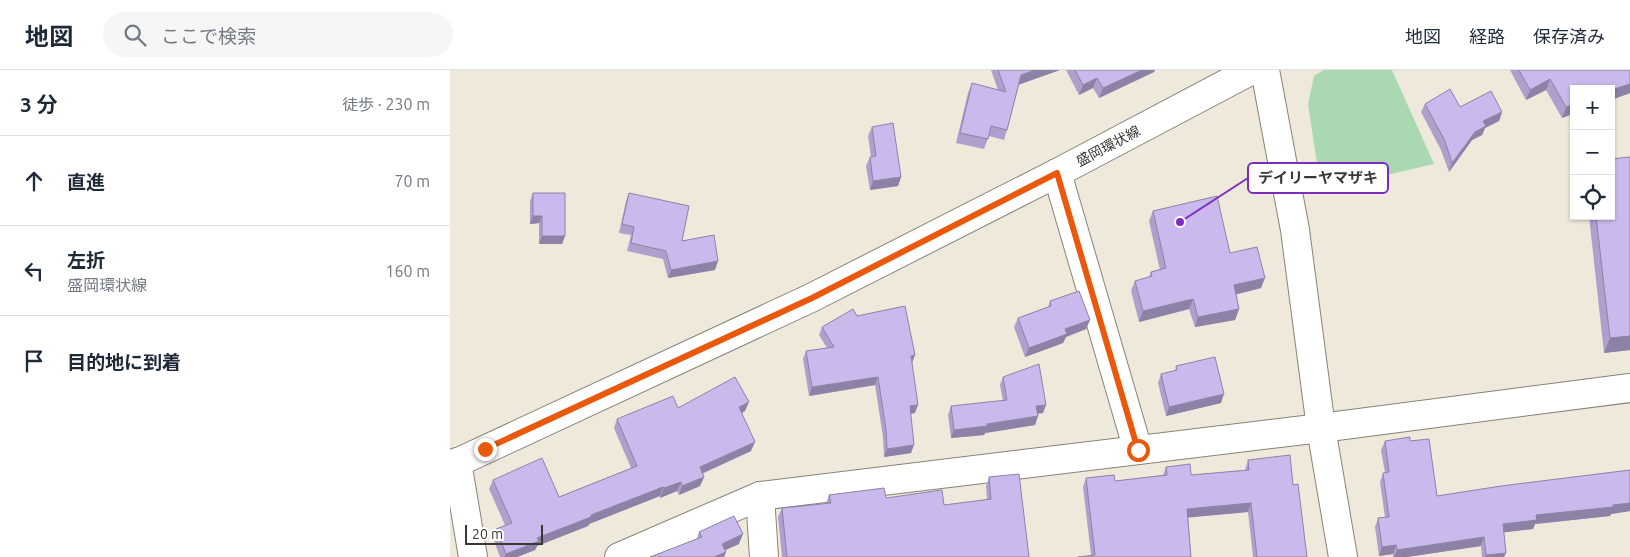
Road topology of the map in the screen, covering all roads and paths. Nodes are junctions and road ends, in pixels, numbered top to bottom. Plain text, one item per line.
1 (1252, 70) edge
2 (1265, 70) edge
3 (1057, 173) junction
4 (1630, 388) edge
5 (1321, 428) junction
6 (1138, 450) junction
7 (454, 464) edge
8 (760, 496) junction
9 (473, 557) edge
10 (619, 557) edge
11 (764, 557) edge
12 (1343, 557) edge

1 - 3 street, 盛岡環状線
2 - 5 street
3 - 6 street
3 - 7 street, 盛岡環状線
4 - 5 street
5 - 6 street
5 - 12 street
6 - 8 street
7 - 9 street
8 - 10 street
8 - 11 street

